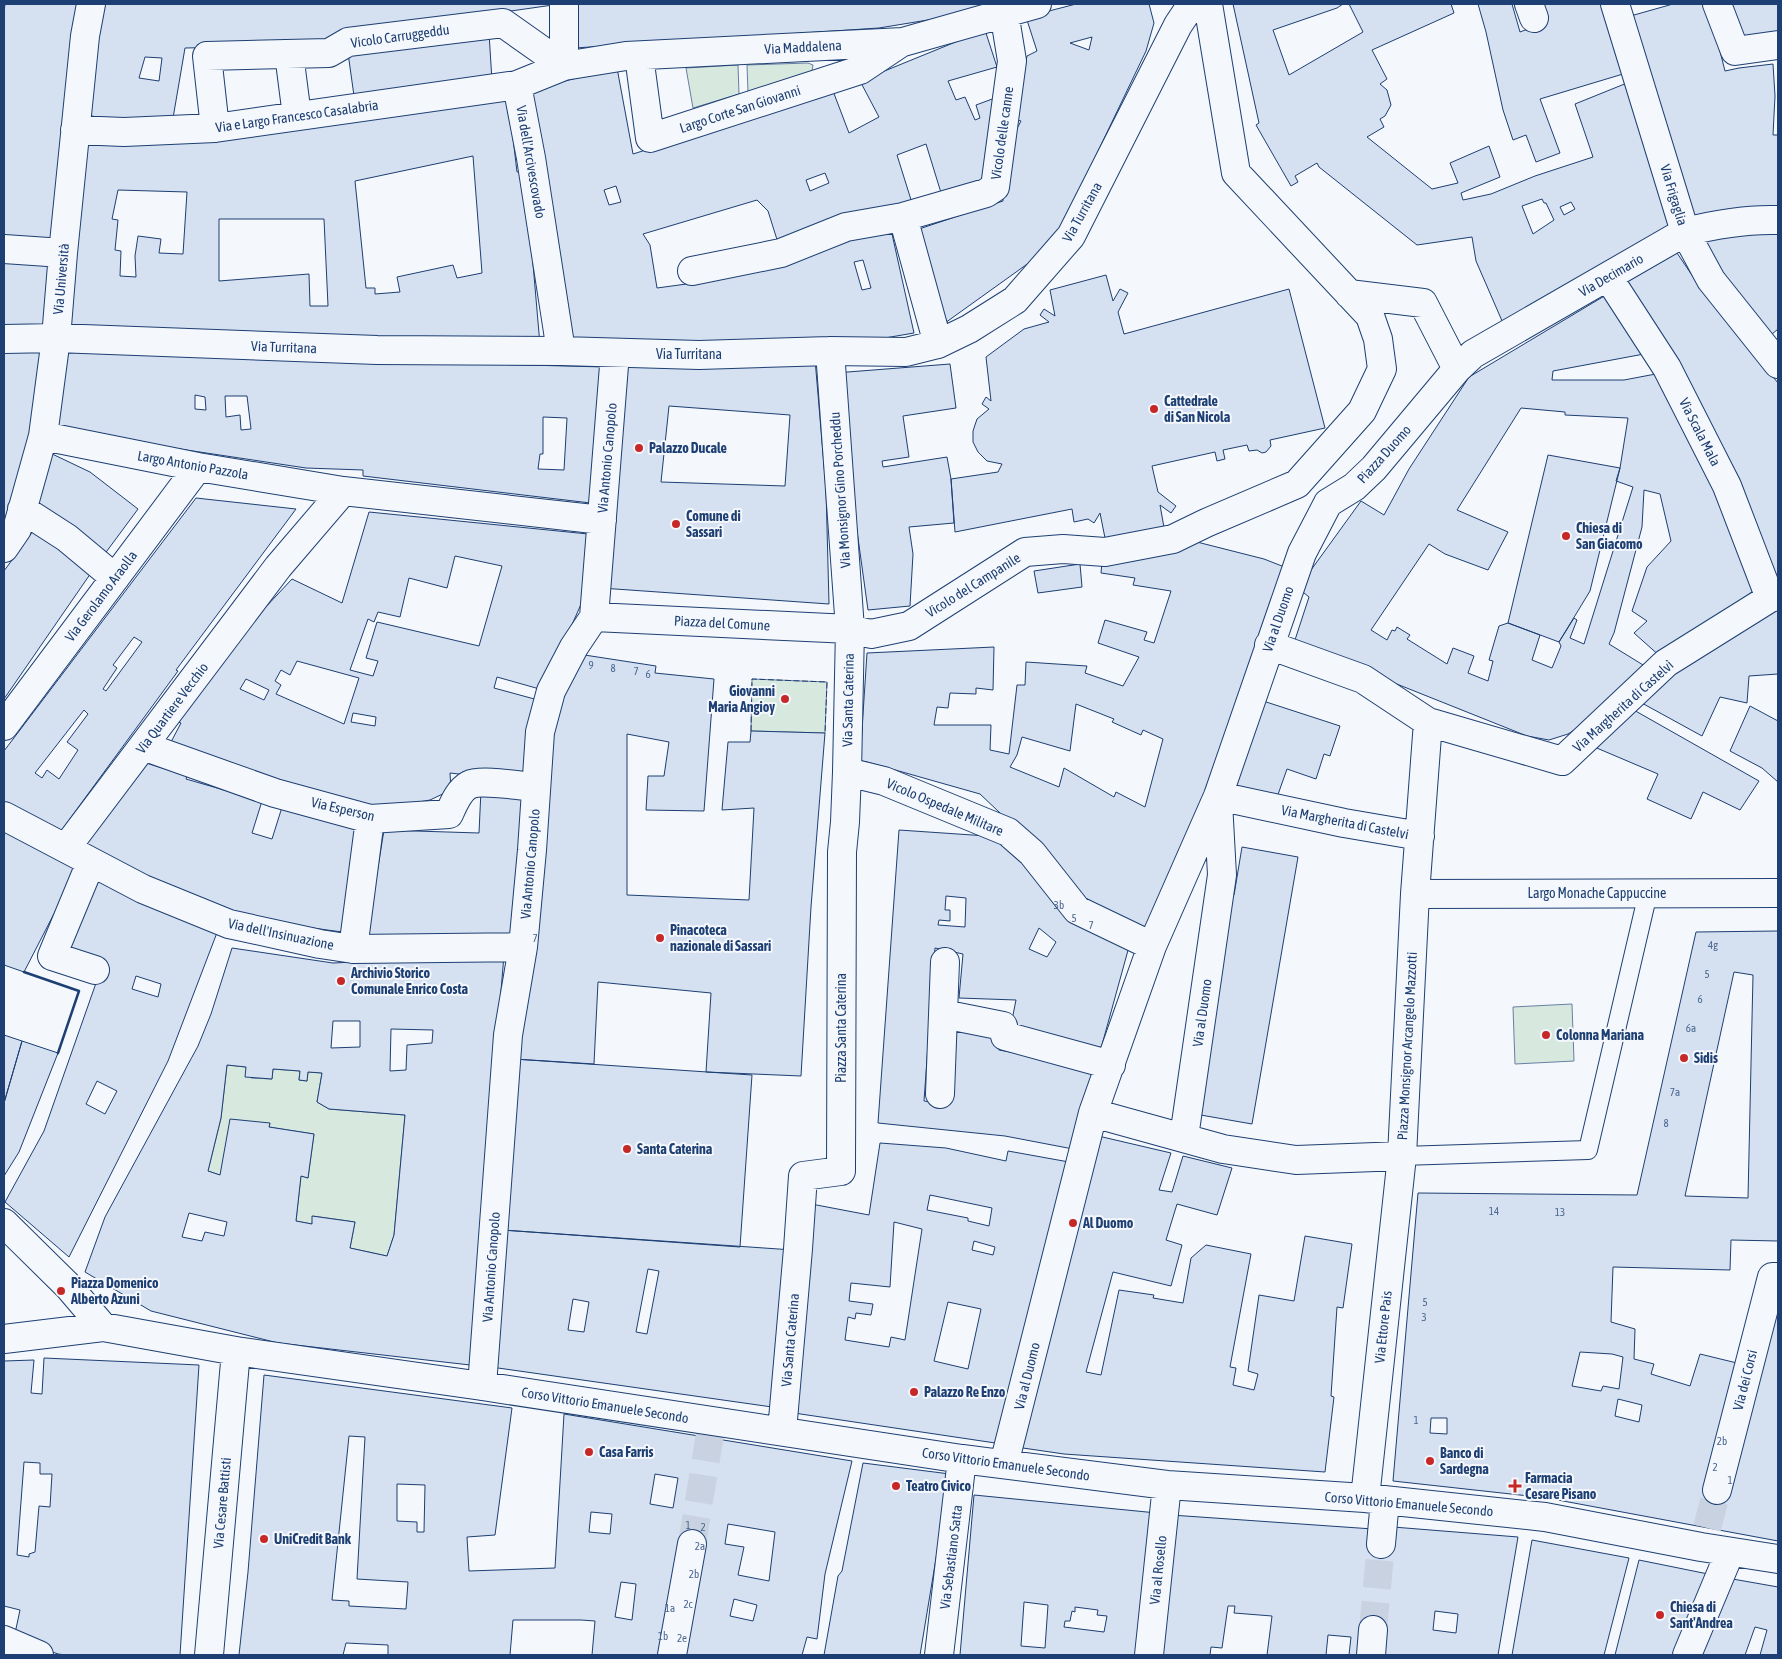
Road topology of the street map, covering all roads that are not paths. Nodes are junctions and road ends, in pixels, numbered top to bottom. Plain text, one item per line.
1 (92, 4) edge
2 (564, 4) edge
3 (1037, 4) edge
4 (1192, 4) edge
5 (1208, 4) edge
6 (1717, 4) edge
7 (1624, 6) edge
8 (1004, 12) junction
9 (903, 42) junction
10 (1778, 45) edge
11 (289, 54) junction
12 (639, 56) junction
13 (564, 66) junction
14 (517, 85) junction
15 (297, 116) junction
16 (215, 128) junction
17 (76, 130) junction
18 (902, 218) junction
19 (1778, 220) edge
20 (1685, 232) junction
21 (4, 249) edge
22 (63, 253) junction
23 (692, 271) dead end
24 (1608, 277) junction
25 (1349, 294) junction
26 (56, 338) junction
27 (4, 339) edge
28 (938, 344) junction
29 (561, 351) junction
30 (830, 351) junction
31 (615, 353) junction
32 (1778, 364) edge
33 (1457, 369) junction
34 (43, 436) junction
35 (198, 467) junction
36 (1297, 484) junction
37 (343, 491) junction
38 (1328, 503) junction
39 (22, 509) junction
40 (602, 520) junction
41 (4, 548) edge
42 (115, 578) junction
43 (1774, 597) edge
44 (594, 617) junction
45 (850, 629) junction
46 (1269, 646) junction
47 (1428, 722) junction
48 (4, 726) edge
49 (143, 746) junction
50 (847, 772) junction
51 (535, 787) junction
52 (1218, 796) junction
53 (4, 816) edge
54 (370, 818) junction
55 (1420, 836) junction
56 (66, 848) junction
57 (91, 862) junction
58 (1648, 893) junction
59 (1778, 893) edge
60 (1415, 894) junction
61 (1152, 946) junction
62 (523, 947) junction
63 (353, 949) junction
64 (946, 962) dead end
65 (95, 970) dead end
66 (944, 1014) junction
67 (1111, 1065) junction
68 (940, 1094) dead end
69 (1093, 1113) junction
70 (1184, 1137) junction
71 (1402, 1156) junction
72 (4, 1223) edge
73 (798, 1250) joint
74 (1778, 1277) edge
75 (103, 1327) junction
76 (4, 1339) edge
77 (236, 1351) junction
78 (482, 1386) junction
79 (782, 1431) junction
80 (962, 1459) junction
81 (1004, 1464) junction
82 (1168, 1486) junction
83 (1717, 1490) tunnel mouth
84 (1375, 1499) junction
85 (692, 1544) tunnel mouth
86 (1381, 1544) tunnel mouth
87 (1730, 1552) junction
88 (1778, 1559) edge
89 (4, 1640) edge
90 (39, 1655) edge
91 (209, 1655) edge
92 (672, 1655) edge
93 (939, 1655) edge
94 (1149, 1655) edge
95 (1687, 1655) edge

1 - 17 street, Via Università
2 - 13 street
3 - 8 street, Via Maddalena
4 - 28 street, Via Turritana
5 - 25 street
6 - 10 street
7 - 20 street, Via Frigaglia
8 - 9 street, Via Maddalena
8 - 18 street, Vicolo delle canne
9 - 12 street, Via Maddalena
9 - 12 street, Largo Corte San Giovanni
11 - 13 street, Vicolo Carruggeddu
11 - 15 street
11 - 16 street, Vicolo Carruggeddu
12 - 13 street, Via Maddalena
13 - 14 street
14 - 15 street, Via e Largo Francesco Casalabria
14 - 29 street, Via dell'Arcivescovado
15 - 16 street, Via e Largo Francesco Casalabria
16 - 17 street, Via e Largo Francesco Casalabria
17 - 22 street, Via Università
18 - 23 street, Vicolo delle canne
18 - 28 street
19 - 20 street, Via Decimario
20 - 24 street, Via Decimario
20 - 32 street, Via Frigaglia
21 - 22 street
22 - 26 street, Via Università
24 - 33 street, Via Decimario
24 - 43 street, Via Scala Mala
25 - 33 street
25 - 36 street
26 - 27 street, Via Turritana
26 - 29 street, Via Turritana
26 - 34 street, Via Università
28 - 30 street, Via Turritana
29 - 31 street, Via Turritana
30 - 31 street, Via Turritana
30 - 45 street, Via Monsignor Gino Porcheddu
31 - 40 street, Via Antonio Canopolo
33 - 38 street, Piazza Duomo
34 - 35 street, Largo Antonio Pazzola
34 - 39 street, Via Università
35 - 37 street, Largo Antonio Pazzola
35 - 42 street, Via Gerolamo Araolla
36 - 38 street
36 - 45 street, Vicolo del Campanile
37 - 40 street, Largo Antonio Pazzola
37 - 49 street, Via Quartiere Vecchio
38 - 46 street, Via al Duomo
39 - 41 street, Via Università
39 - 42 street
40 - 44 street, Via Antonio Canopolo
42 - 48 street, Via Gerolamo Araolla
43 - 47 street, Via Margherita di Castelvì
44 - 45 street, Piazza del Comune
44 - 51 street, Via Antonio Canopolo
45 - 50 street, Via Santa Caterina
46 - 47 street
46 - 52 street, Via al Duomo
47 - 55 street, Via Margherita di Castelvi
49 - 54 street, Via Esperson
49 - 56 street, Via Quartiere Vecchio
50 - 61 street, Vicolo Ospedale Militare
50 - 73 street, Piazza Santa Caterina
51 - 54 street, Via Esperson
51 - 62 street, Via Antonio Canopolo
52 - 55 street, Via Margherita di Castelvi
52 - 61 street, Via al Duomo
52 - 70 street, Via al Duomo
53 - 56 street, Via dell'Insinuazione
54 - 63 street
55 - 60 street, Piazza Monsignor Arcangelo Mazzotti
56 - 57 street, Via dell'Insinuazione
57 - 63 street, Via dell'Insinuazione
57 - 65 street
58 - 59 street, Largo Monache Cappuccine
58 - 60 street, Largo Monache Cappuccine
58 - 71 lane
60 - 71 street, Piazza Monsignor Arcangelo Mazzotti
61 - 67 street, Via al Duomo
62 - 63 street, Via dell'Insinuazione
62 - 78 street, Via Antonio Canopolo
64 - 66 street
66 - 67 street
66 - 68 street
67 - 69 street, Via al Duomo
69 - 70 street
69 - 81 street, Via al Duomo
70 - 71 street, Piazza Monsignor Arcangelo Mazzotti
71 - 84 street, Via Ettore Pais
72 - 75 street
73 - 79 street, Via Santa Caterina
74 - 83 street, Via dei Corsi
75 - 76 street
75 - 77 street
77 - 78 street, Corso Vittorio Emanuele Secondo
77 - 91 street, Via Cesare Battisti
78 - 79 street, Corso Vittorio Emanuele Secondo
79 - 80 street, Corso Vittorio Emanuele Secondo
80 - 81 street, Corso Vittorio Emanuele Secondo
80 - 93 street, Via Sebastiano Satta
81 - 82 street, Corso Vittorio Emanuele Secondo
82 - 84 street, Corso Vittorio Emanuele Secondo
82 - 94 street, Via al Rosello
84 - 86 street, Via Ettore Pais
84 - 87 street, Corso Vittorio Emanuele Secondo
85 - 92 street
87 - 88 street, Corso Vittorio Emanuele Secondo
87 - 95 street
89 - 90 street

